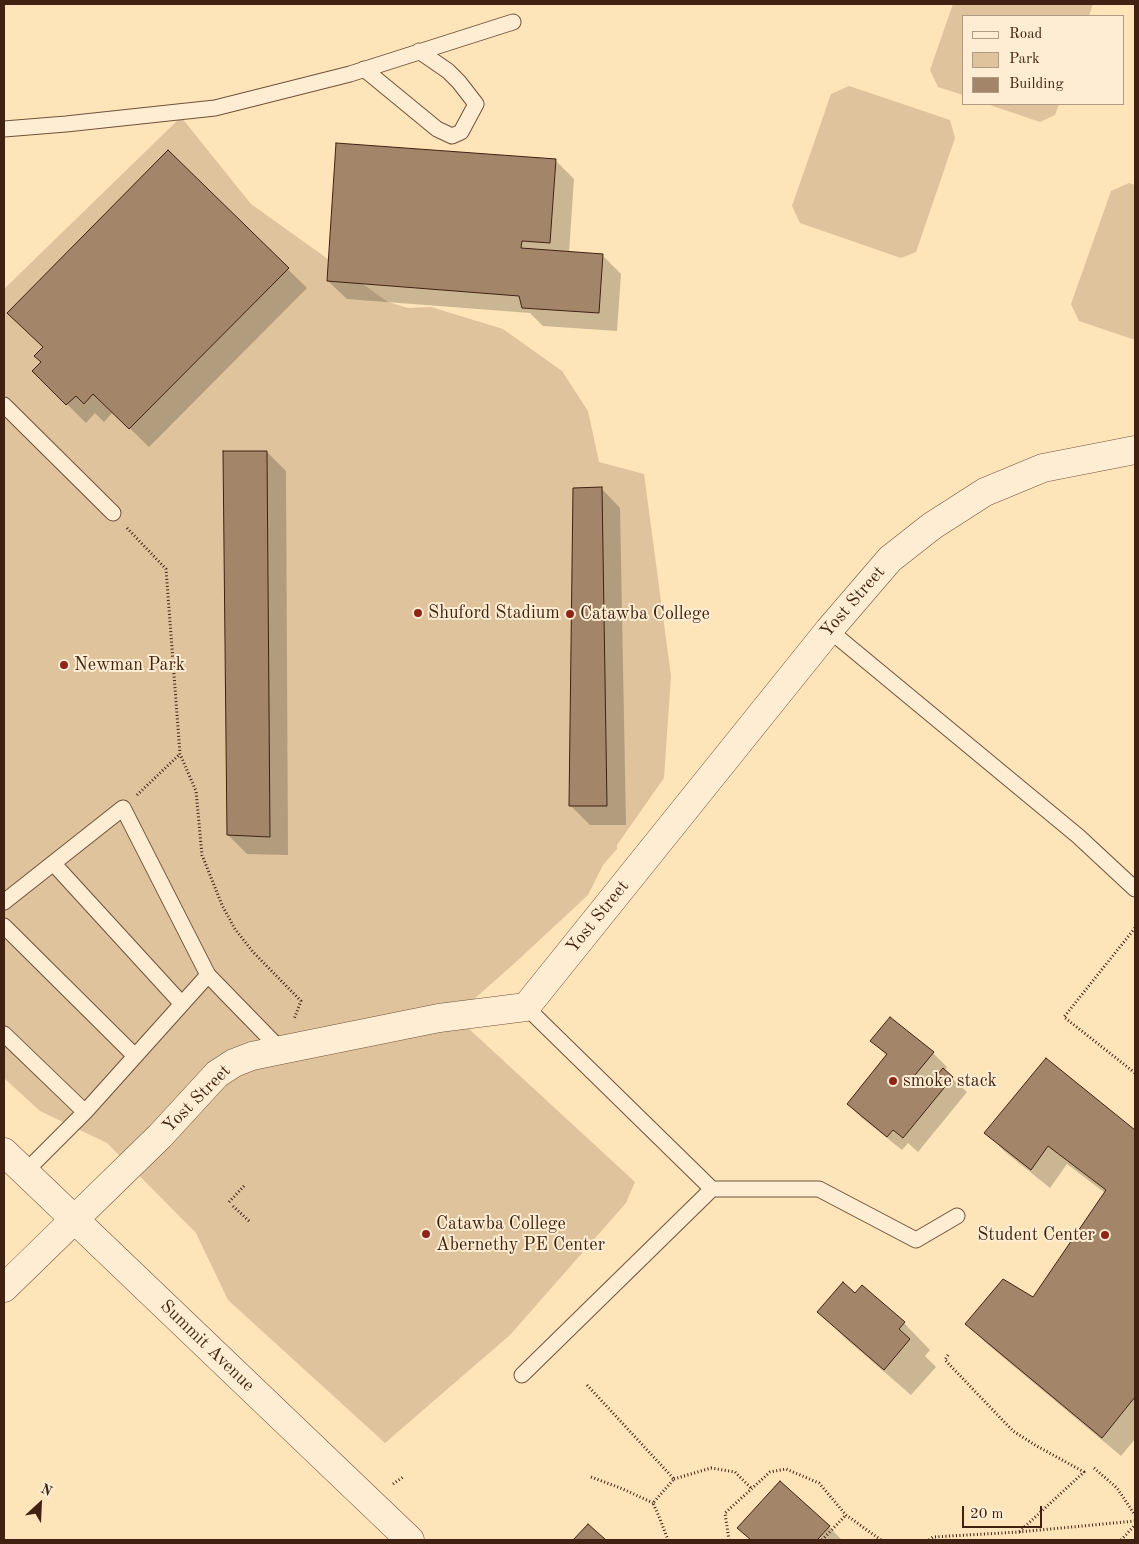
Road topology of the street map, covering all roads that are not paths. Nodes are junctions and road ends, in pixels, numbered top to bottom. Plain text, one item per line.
1 (513, 22) dead end
2 (419, 51) junction
3 (364, 69) junction
4 (4, 129) edge
5 (4, 405) edge
6 (1135, 450) edge
7 (112, 513) road end
8 (829, 630) junction
9 (53, 863) junction
10 (1135, 889) edge
11 (4, 902) edge
12 (4, 926) edge
13 (208, 975) junction
14 (182, 1004) junction
15 (526, 1007) junction
16 (4, 1034) edge
17 (281, 1050) junction
18 (136, 1056) junction
19 (85, 1112) junction
20 (4, 1152) edge
21 (25, 1172) junction
22 (712, 1189) junction
23 (957, 1216) dead end
24 (74, 1219) junction
25 (4, 1288) edge
26 (522, 1375) dead end
27 (410, 1540) edge

1 - 2 lane
2 - 3 lane
2 - 3 lane
3 - 4 lane
5 - 7 lane
6 - 8 street, Yost Street
8 - 10 lane
8 - 15 street, Yost Street
9 - 11 lane
9 - 13 lane
9 - 14 lane
12 - 18 lane
13 - 14 lane
13 - 17 lane
14 - 18 lane
15 - 17 street, Yost Street
15 - 22 lane
16 - 19 lane
17 - 24 street, Yost Street
18 - 19 lane
19 - 21 lane
20 - 21 street, Summit Avenue
21 - 24 street, Summit Avenue
22 - 23 lane
22 - 26 lane
24 - 25 street, Yost Street
24 - 27 street, Summit Avenue

